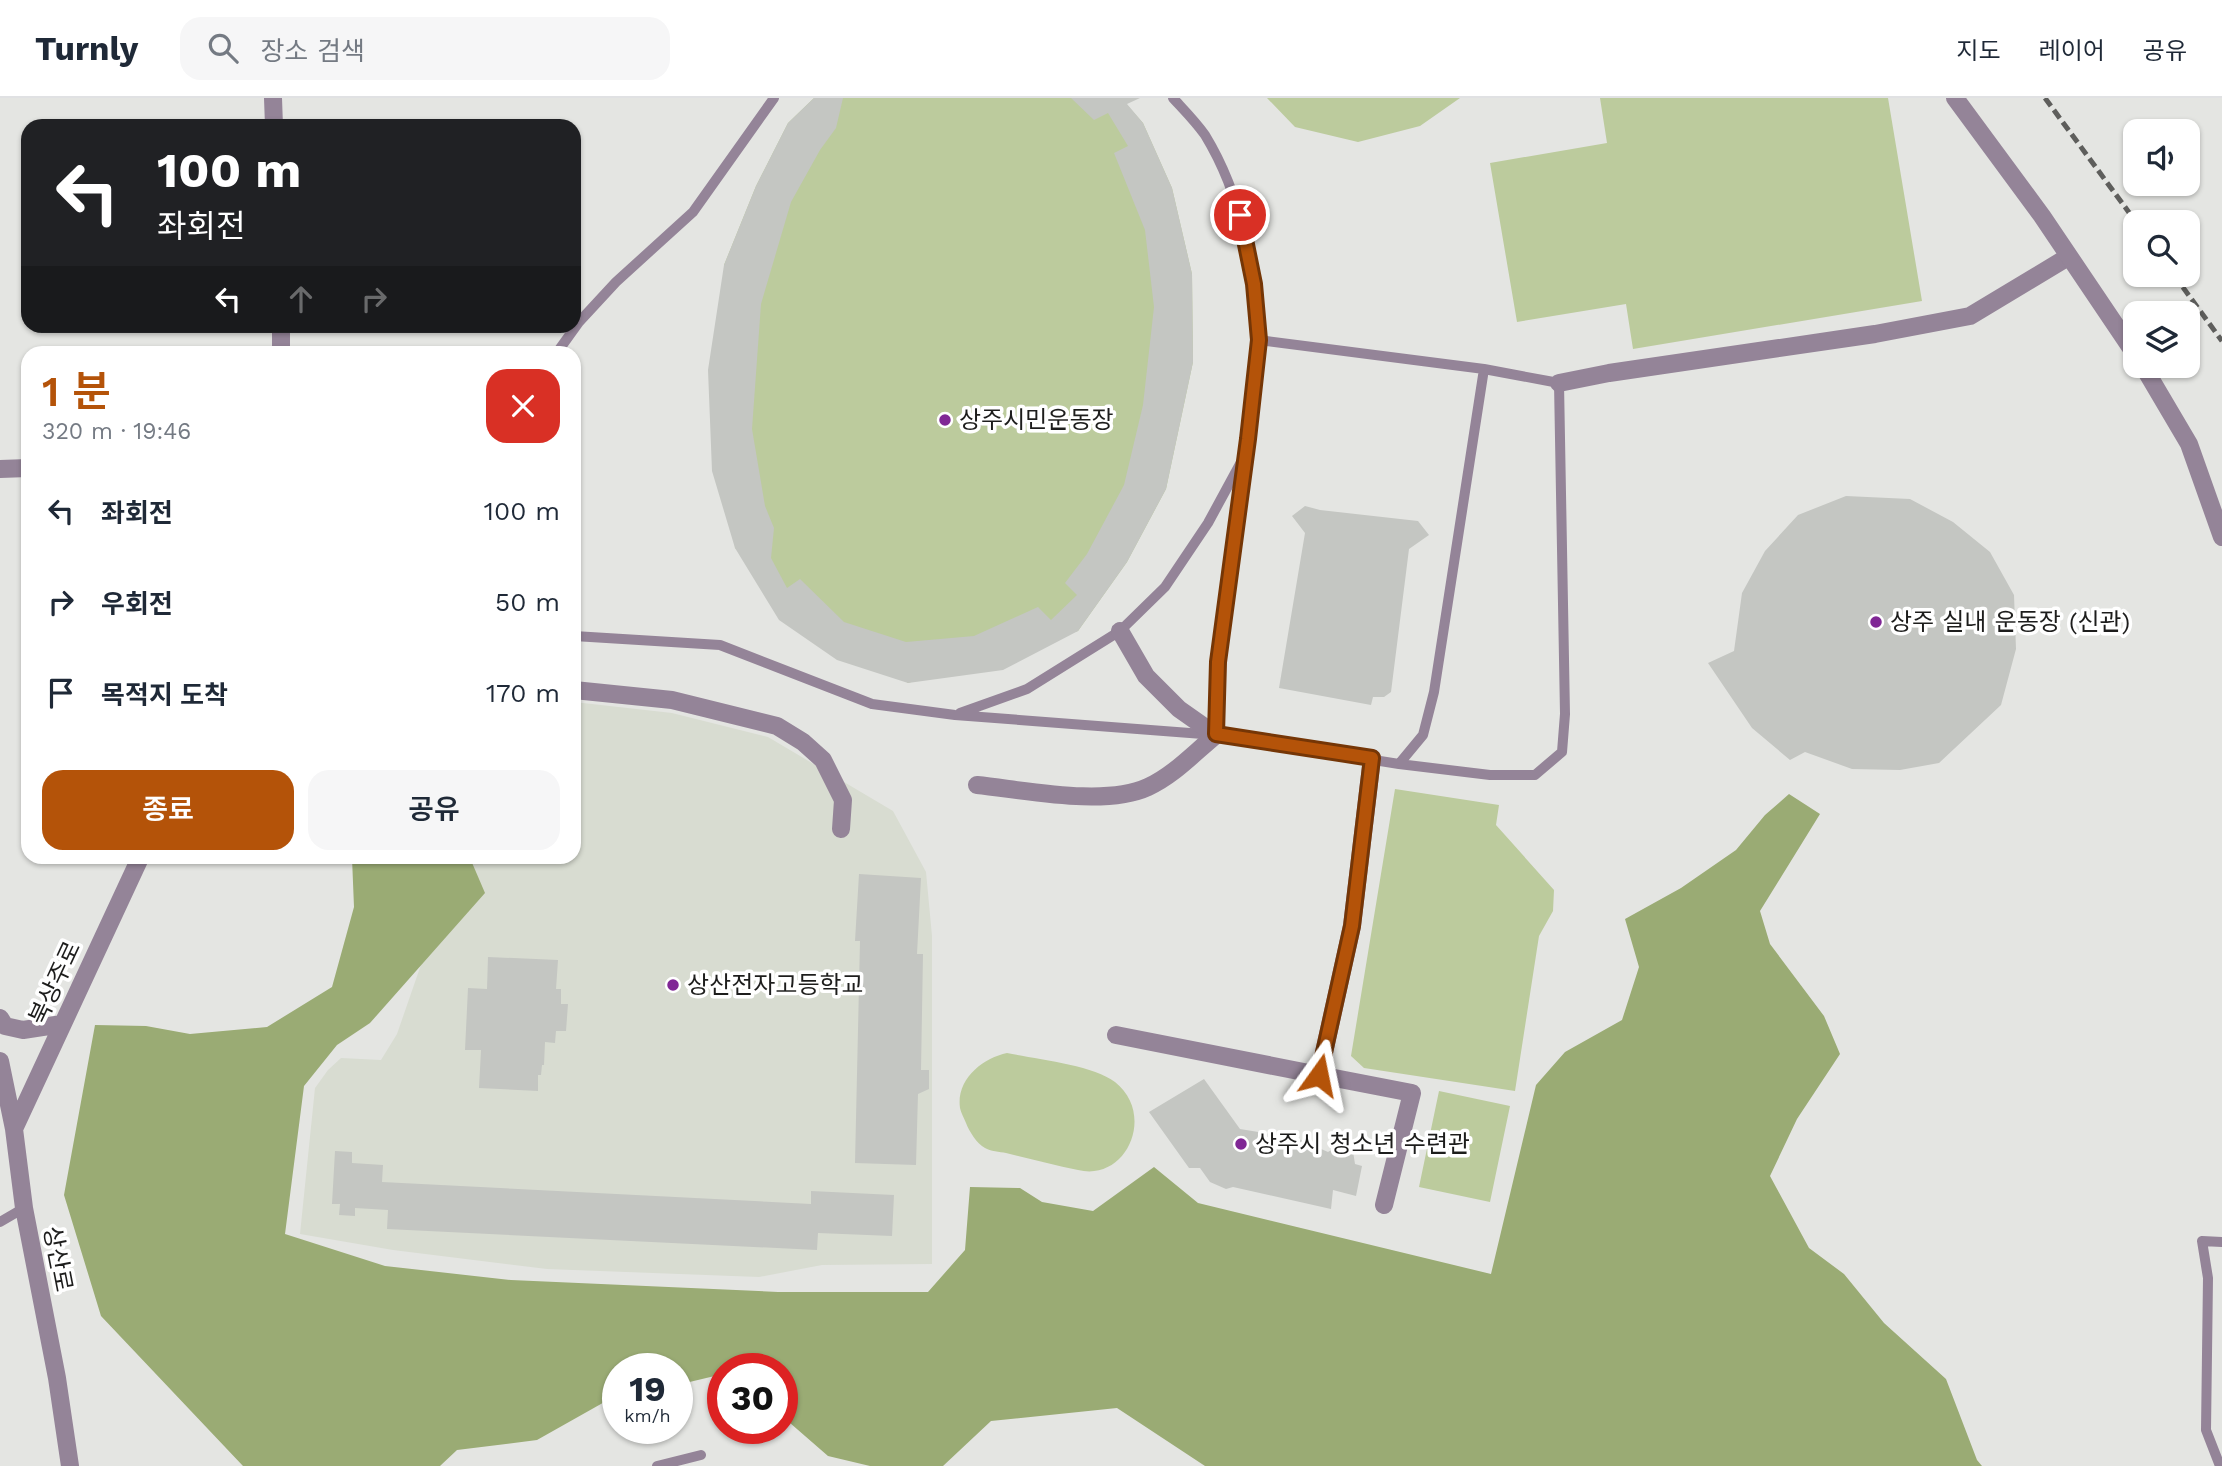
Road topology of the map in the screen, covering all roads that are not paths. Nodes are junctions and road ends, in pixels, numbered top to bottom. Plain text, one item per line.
1 (273, 98) edge
2 (774, 98) edge
3 (1173, 98) edge
4 (1955, 98) edge
5 (274, 119) edge
6 (2068, 257) junction
7 (581, 320) edge
8 (2123, 337) edge
9 (1259, 340) junction
10 (1483, 369) junction
11 (2150, 378) edge
12 (1559, 383) junction
13 (1246, 453) junction
14 (21, 468) edge
15 (0, 469) edge
16 (2222, 537) edge
17 (1120, 631) junction
18 (581, 636) edge
19 (581, 691) edge
20 (955, 715) junction
21 (1216, 734) junction
22 (1372, 758) junction
23 (1399, 764) junction
24 (977, 785) dead end
25 (841, 829) dead end
26 (137, 864) edge
27 (0, 1018) edge
28 (62, 1024) junction
29 (1116, 1035) dead end
30 (0, 1060) edge
31 (1319, 1075) junction
32 (14, 1129) junction
33 (1384, 1205) dead end
34 (24, 1208) junction
35 (0, 1222) edge
36 (2222, 1242) edge
37 (701, 1455) dead end
38 (70, 1466) edge
39 (657, 1466) edge
40 (2220, 1466) edge

1 - 5 street
2 - 7 lane
3 - 9 lane
4 - 6 street
6 - 8 street
6 - 12 street
9 - 10 lane
9 - 13 lane
10 - 12 lane
10 - 23 lane
11 - 16 street
12 - 23 lane
13 - 17 lane
13 - 21 lane
14 - 15 street
17 - 20 lane
17 - 21 street
18 - 20 lane
19 - 25 street
20 - 21 lane
21 - 22 lane
21 - 24 street
22 - 23 lane
22 - 31 street
26 - 28 street, 북상주로
27 - 28 street
28 - 32 street, 북상주로
29 - 31 street
30 - 32 street, 상산로
31 - 33 street
32 - 34 street, 상산로
34 - 35 lane
34 - 38 street, 상산로
36 - 40 lane
37 - 39 lane

